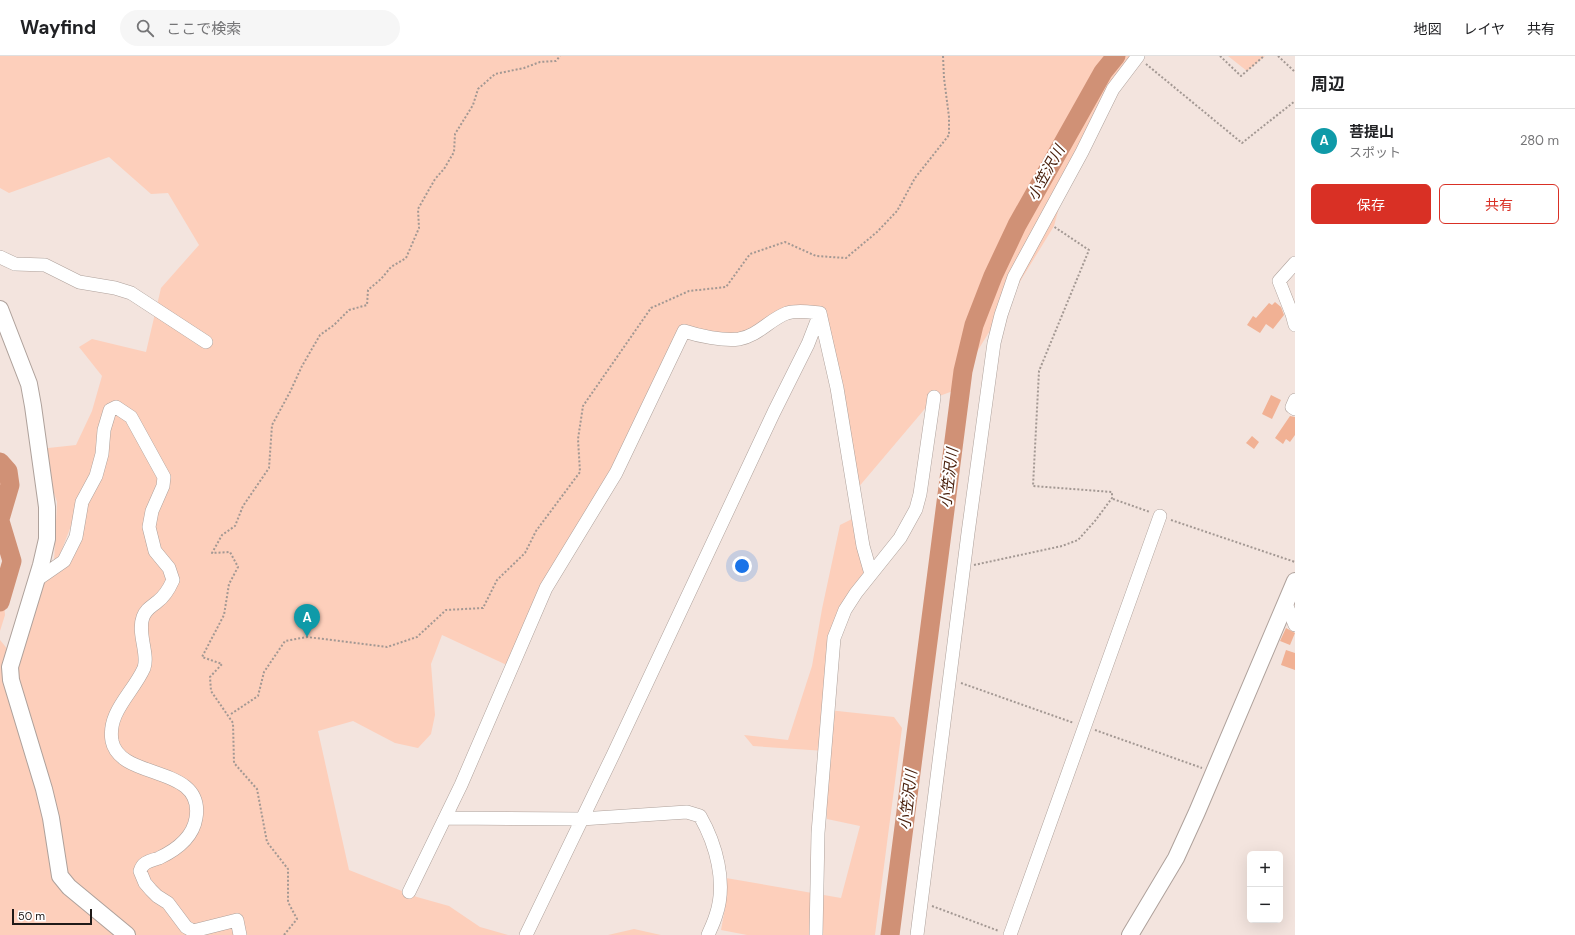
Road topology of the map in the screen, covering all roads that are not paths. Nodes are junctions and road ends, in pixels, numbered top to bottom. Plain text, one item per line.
1 (1138, 56) edge
2 (0, 257) edge
3 (1295, 264) edge
4 (0, 309) edge
5 (820, 313) junction
6 (1295, 325) edge
7 (206, 342) dead end
8 (934, 398) dead end
9 (1295, 400) edge
10 (1295, 409) edge
11 (1160, 516) road end
12 (871, 574) junction
13 (38, 579) junction
14 (1295, 581) edge
15 (1286, 604) junction
16 (1295, 625) edge
17 (445, 818) junction
18 (581, 819) junction
19 (409, 892) dead end
20 (126, 935) edge
21 (240, 935) edge
22 (526, 935) edge
23 (708, 935) edge
24 (816, 935) edge
25 (918, 935) edge
26 (1010, 935) edge
27 (1130, 935) edge

1 - 25 street
2 - 7 street
3 - 6 street
4 - 13 street
5 - 12 street
5 - 17 street
5 - 18 street
8 - 12 street
9 - 10 street
11 - 26 street
12 - 24 street
13 - 20 street
13 - 21 street
14 - 15 street
15 - 16 street
15 - 27 street
17 - 18 street
17 - 19 street
18 - 22 street
18 - 23 street

